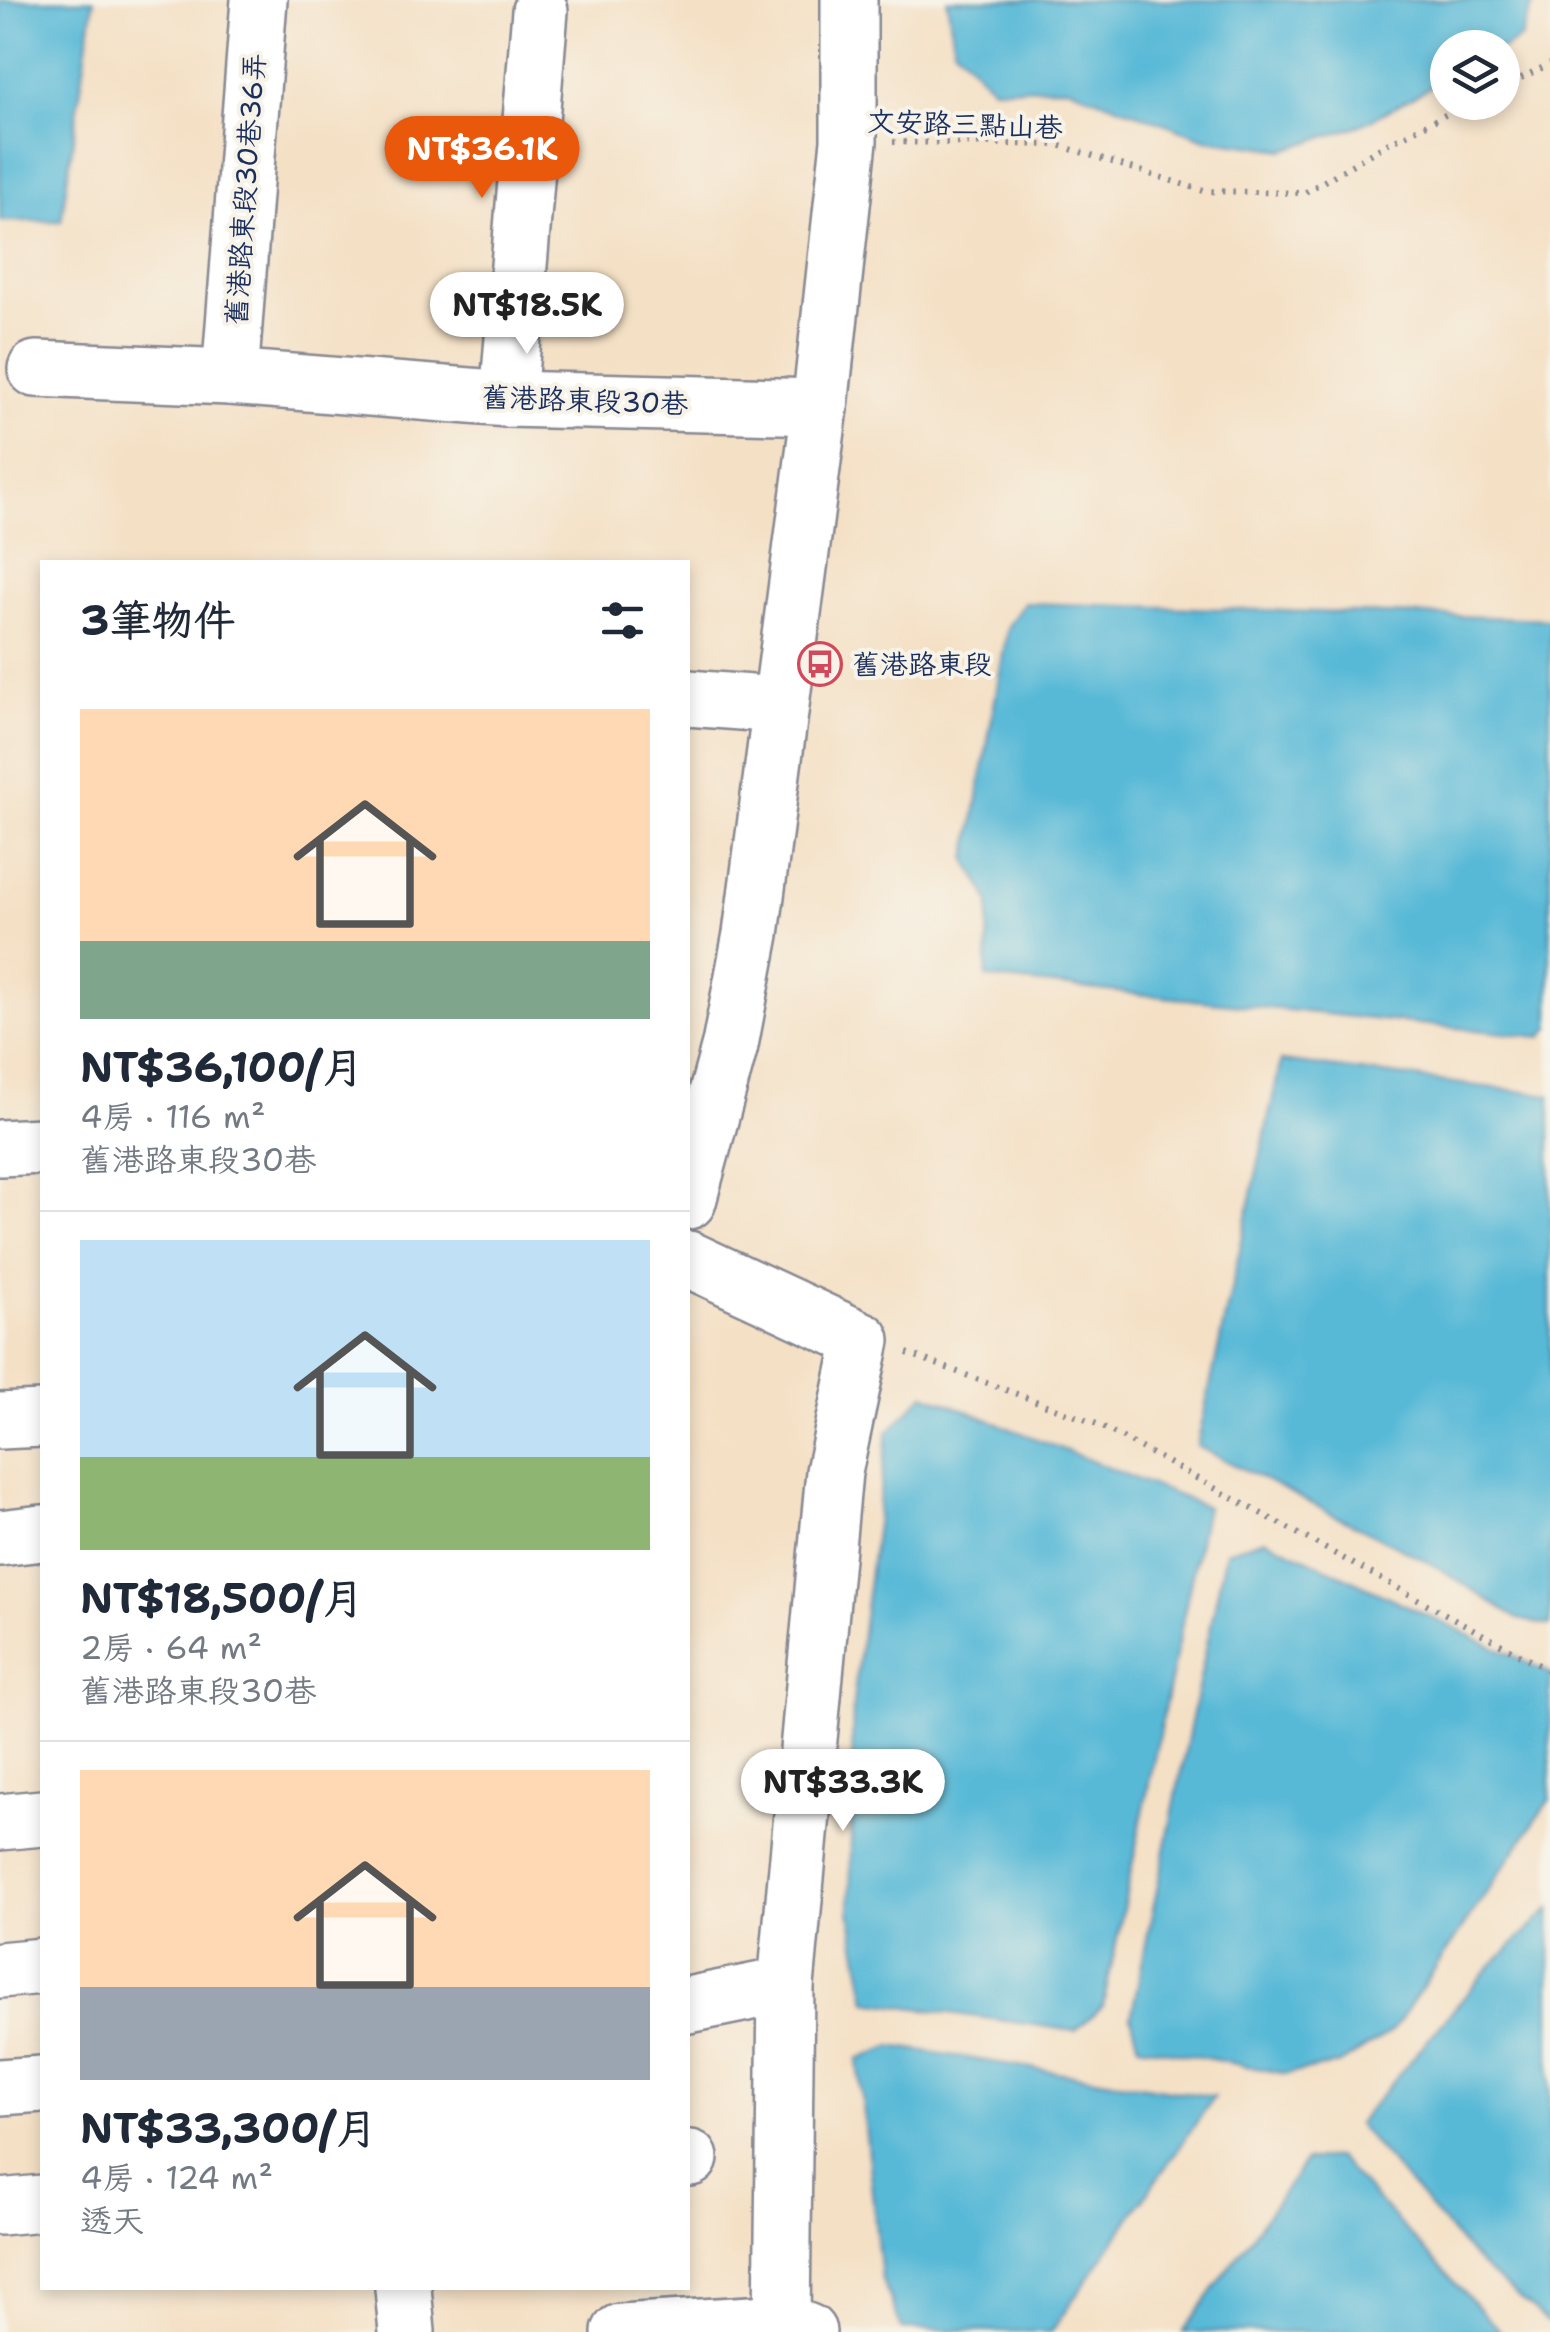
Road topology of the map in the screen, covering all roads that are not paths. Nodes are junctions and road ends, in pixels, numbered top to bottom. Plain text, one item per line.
1 (259, 0) edge
2 (850, 0) edge
3 (540, 11) dead end
4 (36, 368) dead end
5 (230, 377) junction
6 (508, 399) junction
7 (820, 407) junction
8 (690, 698) edge
9 (778, 706) junction
10 (697, 1137) edge
11 (40, 1146) edge
12 (0, 1148) edge
13 (690, 1186) edge
14 (690, 1260) edge
15 (40, 1419) edge
16 (0, 1421) edge
17 (40, 1532) edge
18 (0, 1538) edge
19 (40, 1818) edge
20 (0, 1822) edge
21 (40, 1966) edge
22 (0, 1970) edge
23 (786, 1984) junction
24 (690, 2005) edge
25 (40, 2084) edge
26 (0, 2086) edge
27 (40, 2204) edge
28 (0, 2207) edge
29 (404, 2290) edge
30 (795, 2327) edge
31 (407, 2332) edge
32 (620, 2332) edge

1 - 5 street, 舊港路東段30巷36弄
2 - 7 street
3 - 6 street
4 - 5 street, 舊港路東段30巷
5 - 6 street, 舊港路東段30巷
6 - 7 street, 舊港路東段30巷
7 - 9 street
8 - 9 street
9 - 10 street
10 - 13 street
11 - 12 street
14 - 23 street
15 - 16 street
17 - 18 street
19 - 20 street
21 - 22 street
23 - 24 street
23 - 30 street
25 - 26 street
27 - 28 street
29 - 31 street
30 - 32 street

